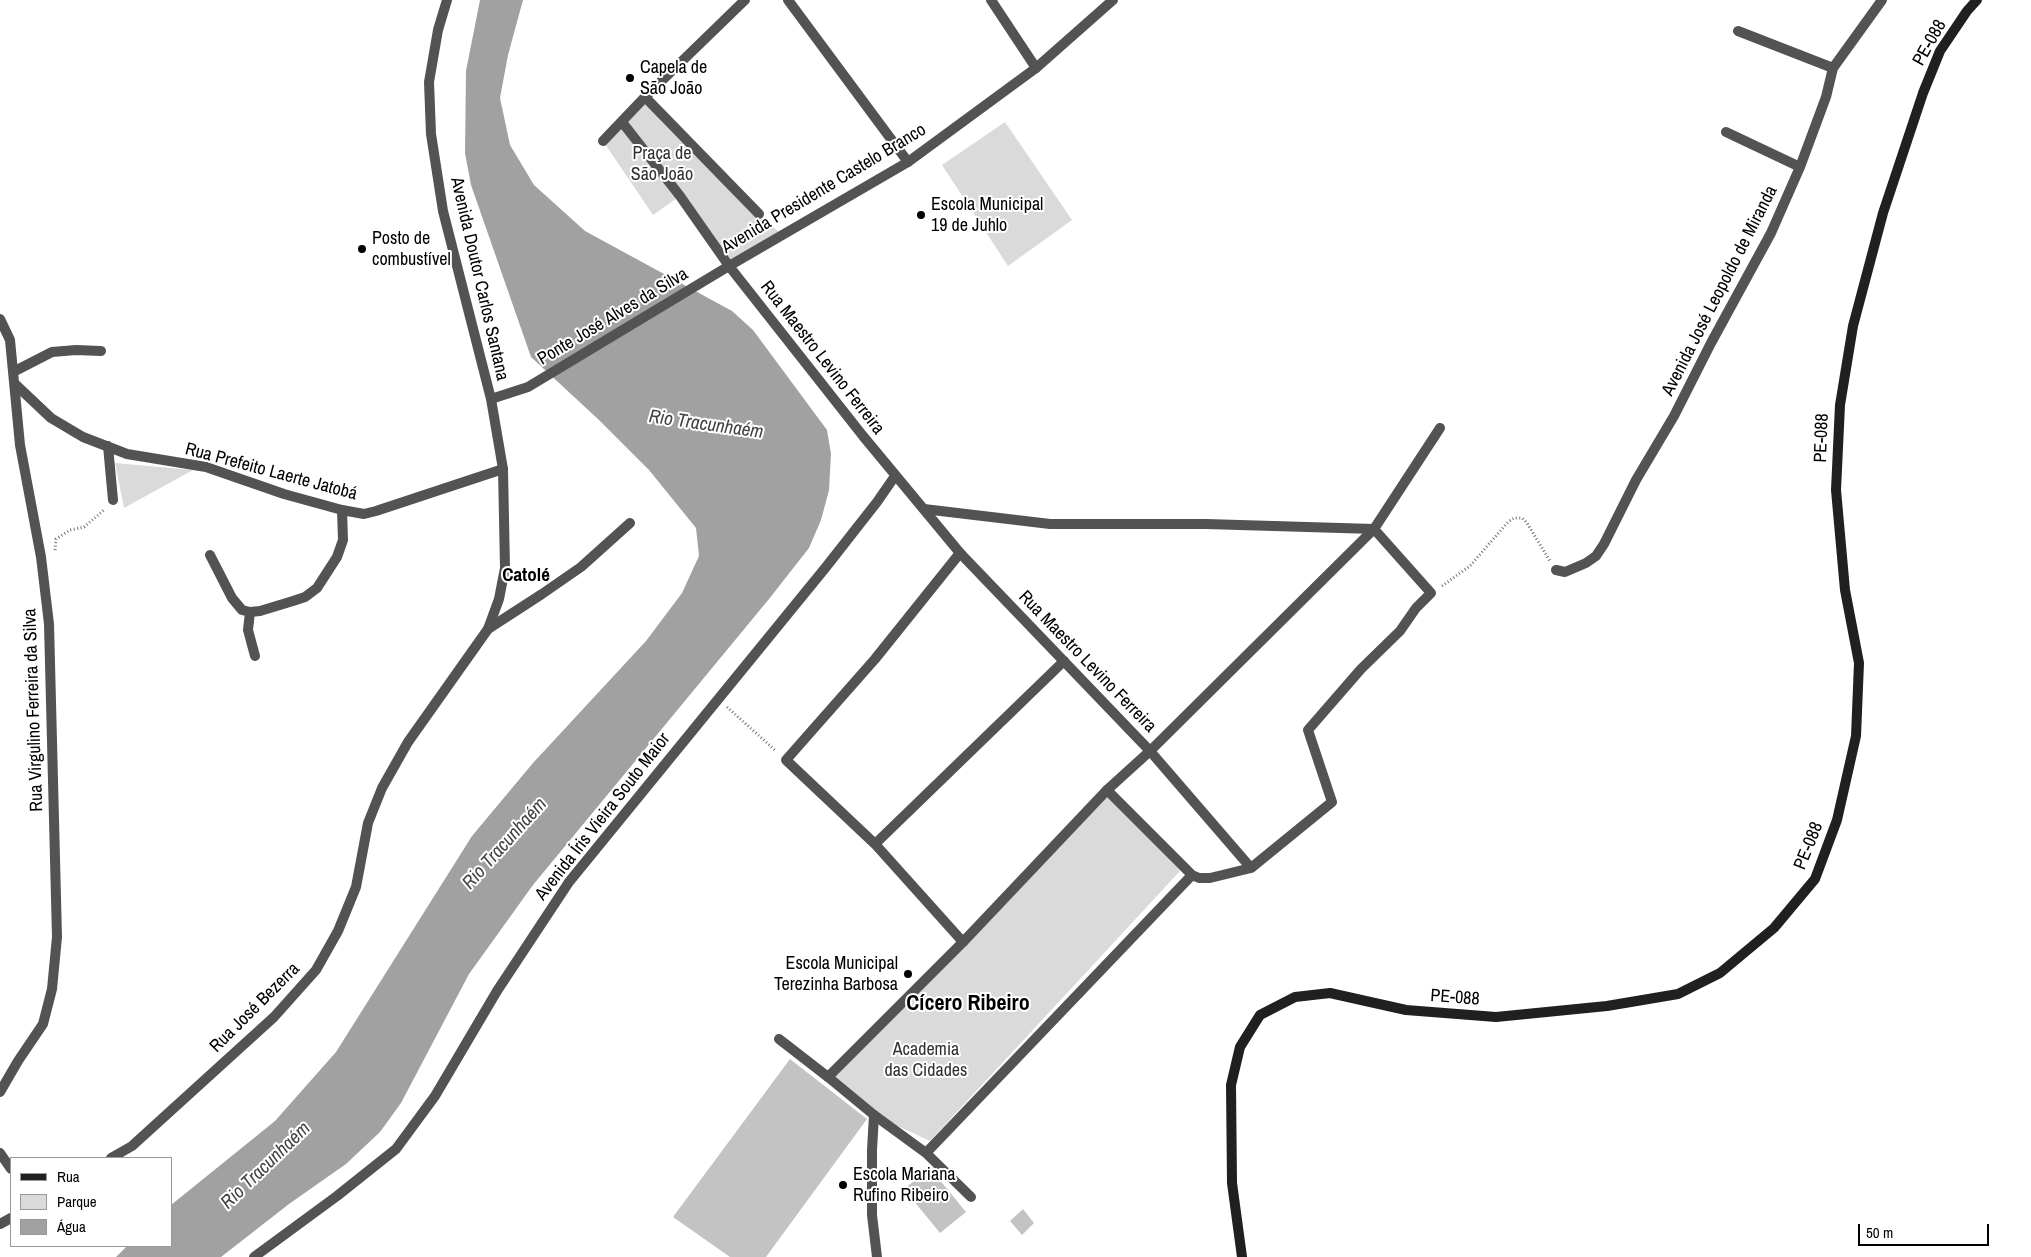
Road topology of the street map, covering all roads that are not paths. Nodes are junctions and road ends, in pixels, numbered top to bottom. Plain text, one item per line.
1 (447, 0) edge
2 (744, 0) edge
3 (788, 0) edge
4 (992, 0) edge
5 (1113, 0) edge
6 (1882, 0) edge
7 (1977, 0) edge
8 (1738, 31) dead end
9 (1036, 68) junction
10 (1833, 68) junction
11 (645, 97) junction
12 (622, 122) junction
13 (1726, 132) dead end
14 (603, 141) dead end
15 (908, 162) junction
16 (1800, 166) junction
17 (759, 214) dead end
18 (728, 266) junction
19 (714, 275) joint
20 (0, 319) edge
21 (101, 351) dead end
22 (13, 372) junction
23 (15, 384) junction
24 (491, 399) junction
25 (1440, 428) dead end
26 (108, 446) junction
27 (503, 470) junction
28 (895, 476) junction
29 (113, 500) road end
30 (924, 509) junction
31 (342, 510) junction
32 (630, 524) dead end
33 (1374, 529) junction
34 (960, 553) junction
35 (210, 555) dead end
36 (1556, 570) road end
37 (250, 612) junction
38 (488, 628) junction
39 (255, 656) dead end
40 (1064, 661) junction
41 (1150, 751) junction
42 (1107, 790) junction
43 (875, 844) junction
44 (1251, 868) junction
45 (1192, 875) junction
46 (963, 942) junction
47 (779, 1039) dead end
48 (828, 1077) junction
49 (0, 1092) edge
50 (874, 1115) junction
51 (926, 1153) junction
52 (0, 1154) edge
53 (113, 1157) edge
54 (10, 1169) edge
55 (971, 1197) dead end
56 (254, 1257) edge
57 (877, 1257) edge
58 (1242, 1257) edge

1 - 24 street, Avenida Doutor Carlos Santana
2 - 11 street
3 - 15 street
4 - 9 street
5 - 9 street, Avenida Presidente Castelo Branco
6 - 10 street, Avenida José Leopoldo de Miranda
7 - 58 main road, PE-088
8 - 10 street
9 - 15 street, Avenida Presidente Castelo Branco
10 - 16 street, Avenida José Leopoldo de Miranda
11 - 12 street
11 - 17 street
12 - 14 street
12 - 18 street, Rua Maestro Levino Ferreira
13 - 16 street
15 - 18 street, Avenida Presidente Castelo Branco
16 - 36 street, Avenida José Leopoldo de Miranda
18 - 19 street, Avenida Presidente Castelo Branco
18 - 28 street, Rua Maestro Levino Ferreira
19 - 24 street, Ponte José Alves da Silva
20 - 22 street, Rua Virgulino Ferreira da Silva
21 - 22 street
22 - 23 street, Rua Virgulino Ferreira da Silva
23 - 26 street, Rua Prefeito Laerte Jatobá
23 - 49 street, Rua Virgulino Ferreira da Silva
24 - 27 street, Avenida Doutor Carlos Santana
25 - 33 street
26 - 29 street
26 - 31 street, Rua Prefeito Laerte Jatobá
27 - 31 street, Rua Prefeito Laerte Jatobá
27 - 38 street, Avenida Doutor Carlos Santana
28 - 30 street, Rua Maestro Levino Ferreira
28 - 56 street, Avenida Íris Vieira Souto Maior
30 - 33 street
30 - 34 street, Rua Maestro Levino Ferreira
31 - 37 street
32 - 38 street
33 - 41 street
33 - 44 street
34 - 40 street, Rua Maestro Levino Ferreira
34 - 43 street
35 - 37 street
37 - 39 street
38 - 53 street, Rua José Bezerra
40 - 41 street, Rua Maestro Levino Ferreira
40 - 43 street
41 - 42 street, Rua Maestro Levino Ferreira
41 - 44 street
42 - 45 street
42 - 46 street, Rua Maestro Levino Ferreira
43 - 46 street
44 - 45 street
45 - 51 street
46 - 48 street, Rua Maestro Levino Ferreira
47 - 48 street
48 - 50 street
50 - 51 street
50 - 57 street
51 - 55 street
52 - 54 street

